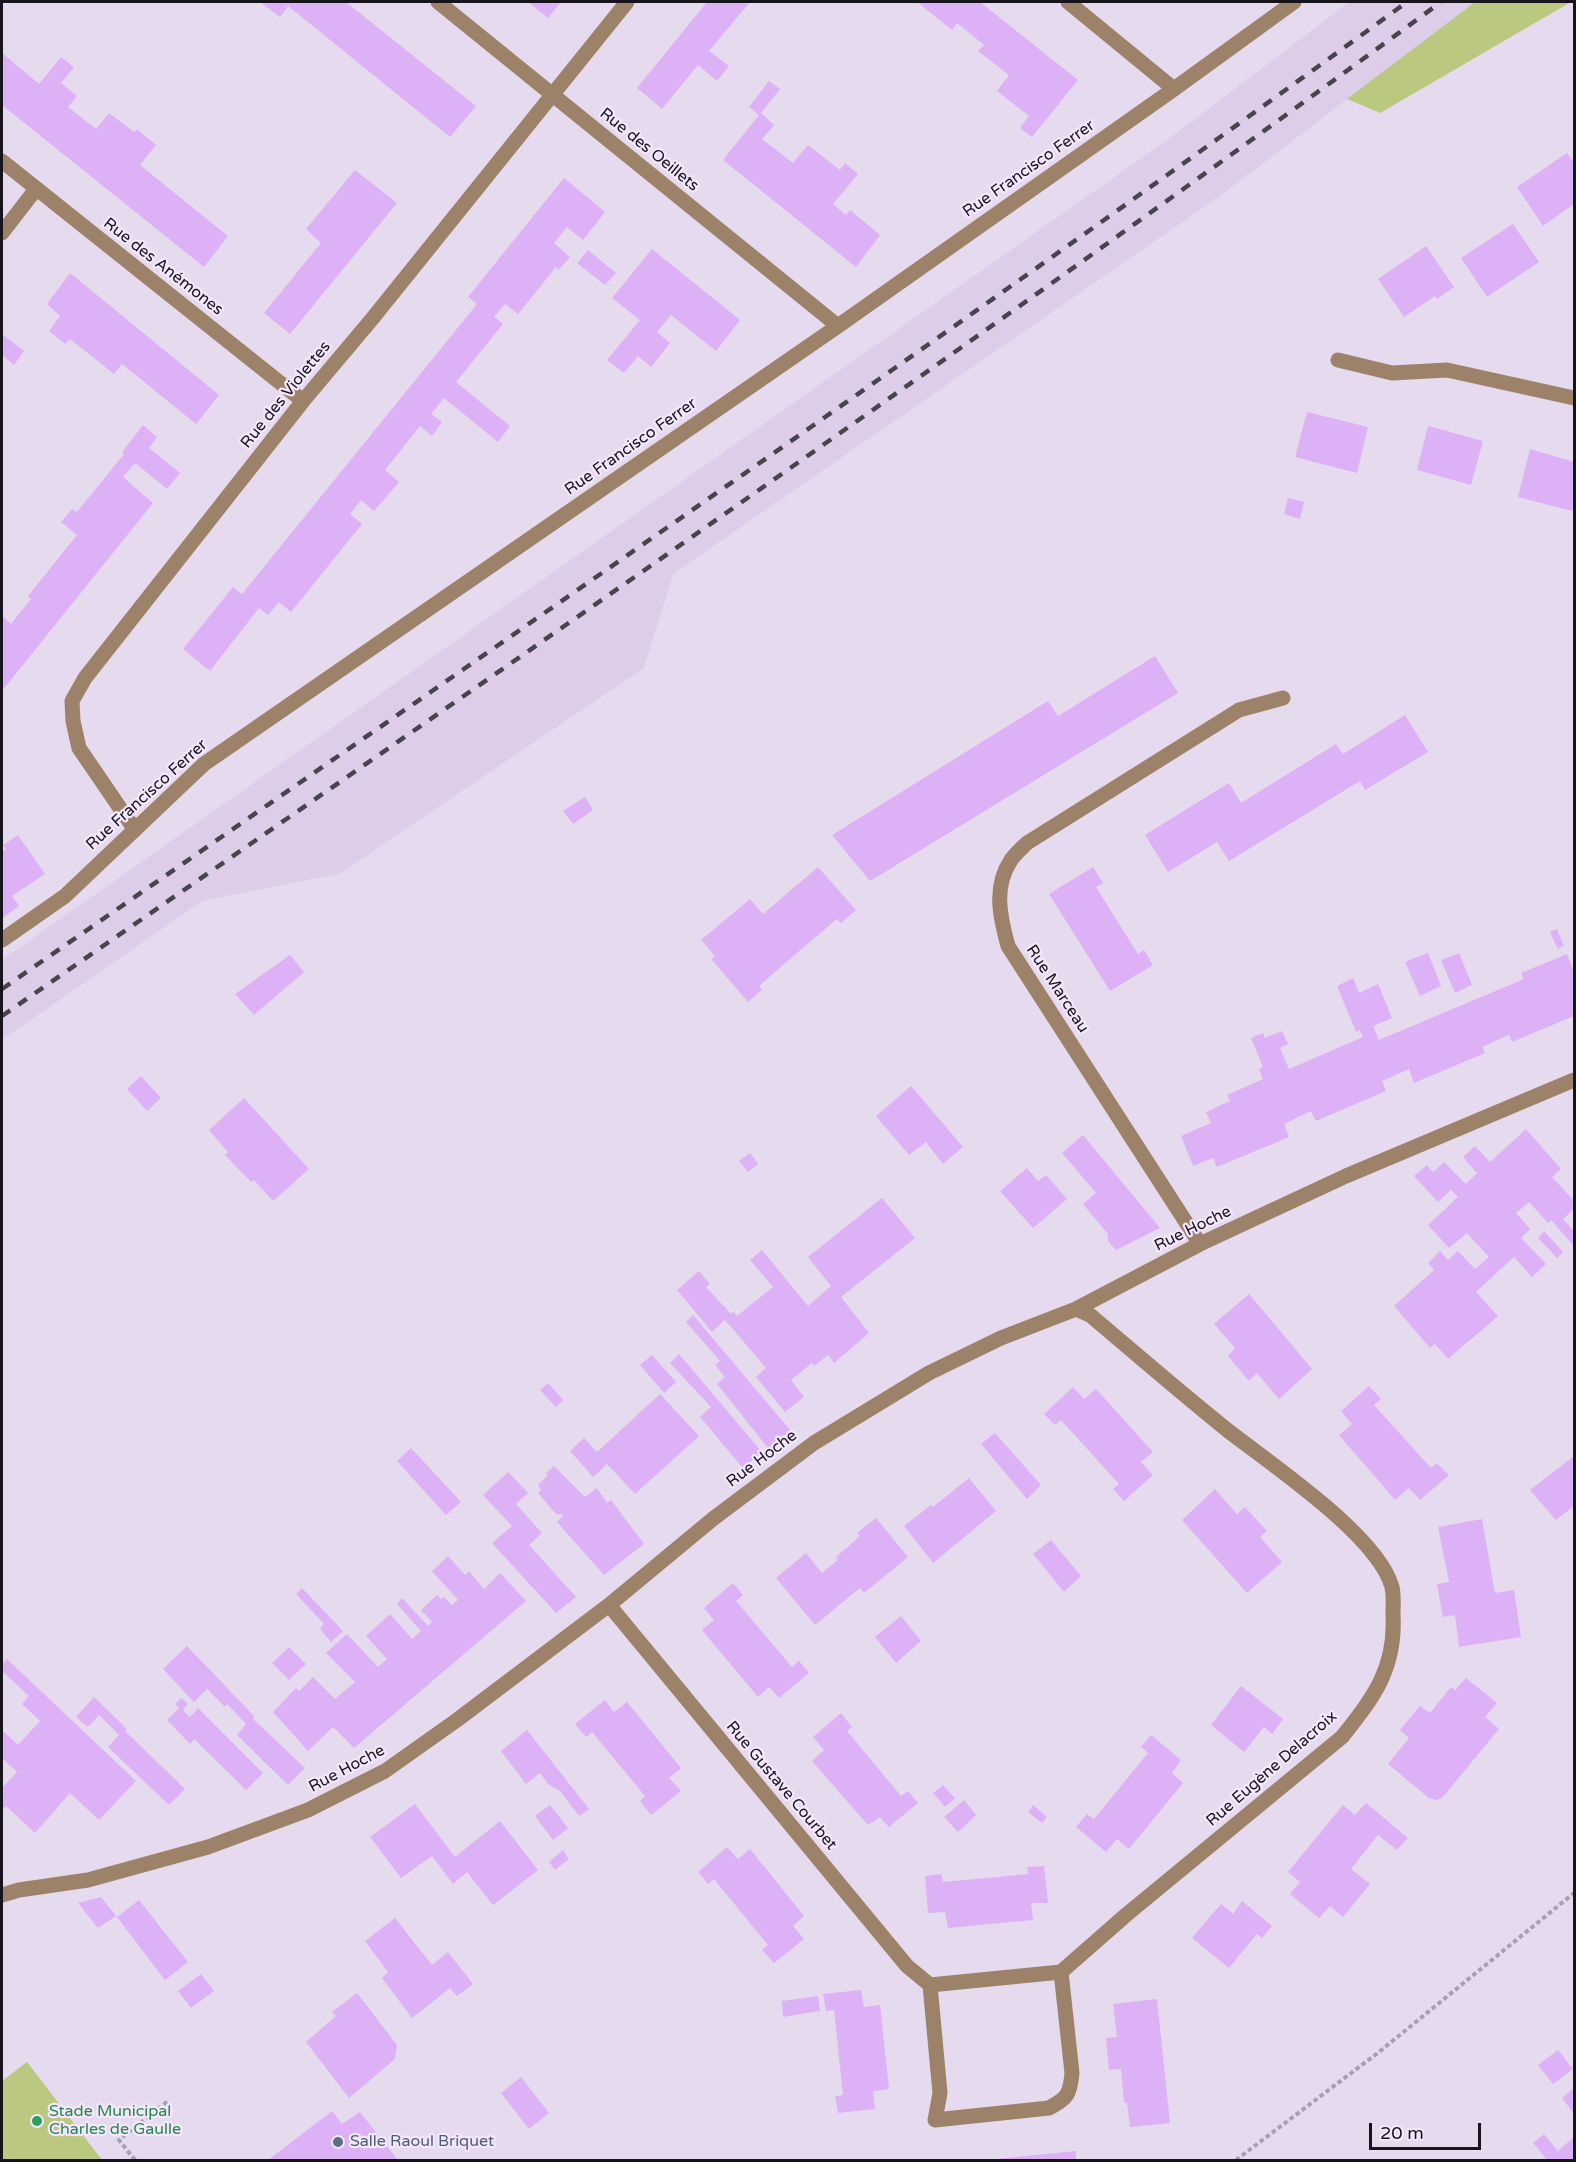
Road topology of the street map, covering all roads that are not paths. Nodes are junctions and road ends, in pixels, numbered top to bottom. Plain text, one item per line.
1 (438, 2) edge
2 (627, 2) edge
3 (1068, 2) edge
4 (1294, 2) edge
5 (1174, 89) junction
6 (552, 94) junction
7 (2, 161) edge
8 (36, 189) junction
9 (2, 233) edge
10 (838, 326) junction
11 (1338, 360) dead end
12 (1575, 398) edge
13 (303, 401) junction
14 (1283, 698) dead end
15 (135, 830) junction
16 (2, 940) edge
17 (1575, 1080) edge
18 (1200, 1244) junction
19 (1076, 1309) junction
20 (609, 1605) junction
21 (2, 1895) edge
22 (1061, 1972) junction
23 (930, 1985) junction

1 - 6 street, Rue des Oeillets
2 - 6 street, Rue des Violettes
3 - 5 street
4 - 5 street, Rue Francisco Ferrer
5 - 10 street, Rue Francisco Ferrer
6 - 10 street, Rue des Oeillets
6 - 13 street, Rue des Violettes
7 - 8 street, Rue des Anémones
8 - 9 street
8 - 13 street, Rue des Anémones
10 - 15 street, Rue Francisco Ferrer
11 - 12 street
13 - 15 street, Rue des Violettes
14 - 18 street, Rue Marceau
15 - 16 street, Rue Francisco Ferrer
17 - 18 street, Rue Hoche
18 - 19 street, Rue Hoche
19 - 20 street, Rue Hoche
19 - 22 street, Rue Eugène Delacroix
20 - 21 street, Rue Hoche
20 - 23 street, Rue Gustave Courbet
22 - 23 street
22 - 23 street

